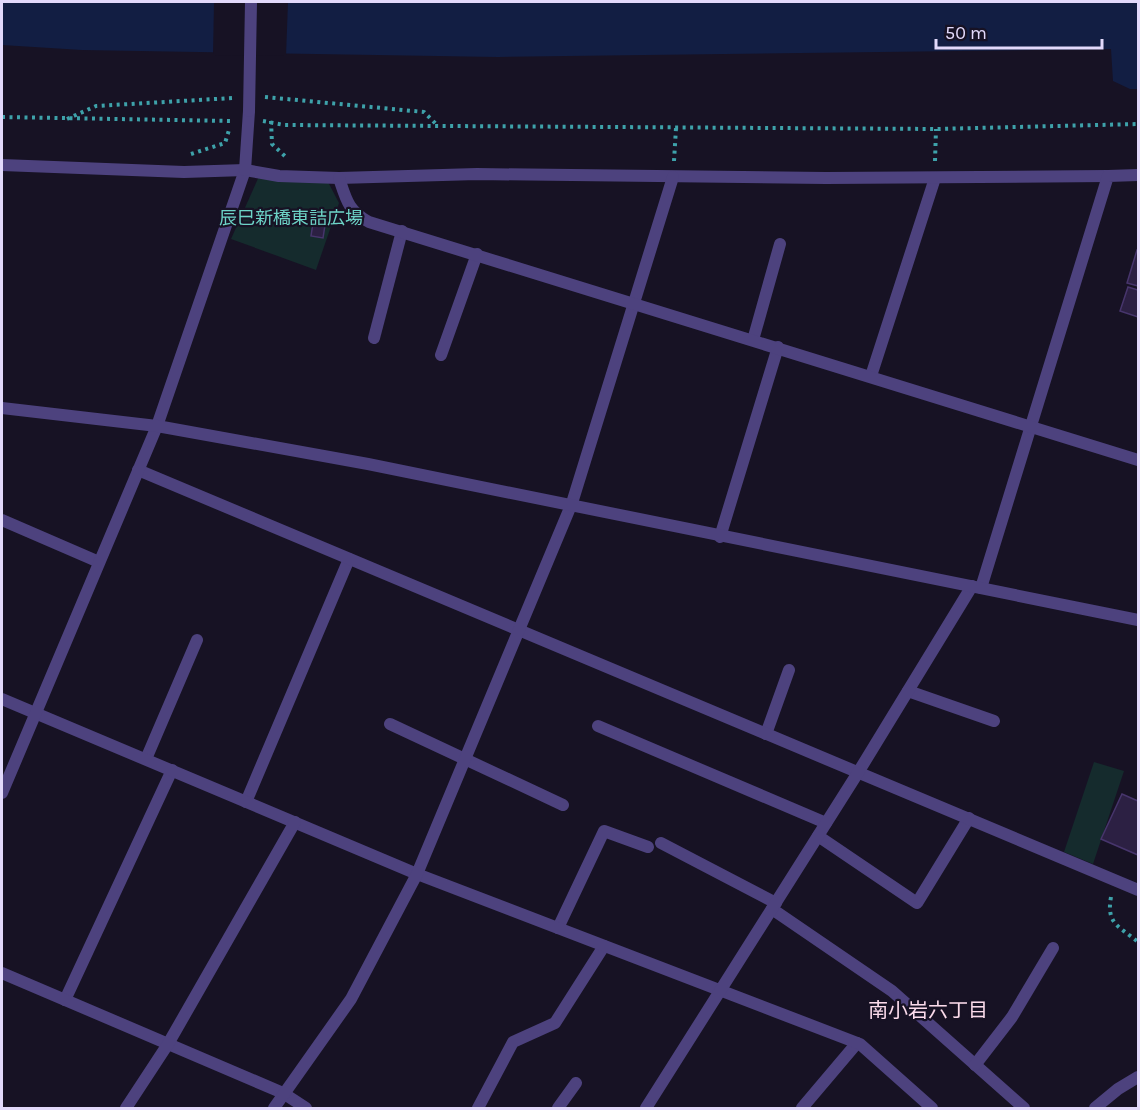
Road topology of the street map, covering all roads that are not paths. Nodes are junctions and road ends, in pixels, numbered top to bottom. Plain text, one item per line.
1 (251, 2) edge
2 (2, 165) edge
3 (245, 170) junction
4 (673, 171) junction
5 (935, 171) junction
6 (1138, 175) edge
7 (1108, 176) junction
8 (339, 178) junction
9 (402, 231) junction
10 (780, 244) dead end
11 (477, 254) junction
12 (636, 303) junction
13 (374, 338) dead end
14 (753, 340) junction
15 (778, 347) junction
16 (441, 355) dead end
17 (871, 376) junction
18 (2, 408) edge
19 (157, 426) junction
20 (1029, 426) junction
21 (1138, 460) edge
22 (138, 470) junction
23 (572, 503) junction
24 (2, 520) edge
25 (720, 537) junction
26 (349, 559) junction
27 (99, 562) junction
28 (977, 587) junction
29 (1138, 620) edge
30 (517, 630) junction
31 (197, 640) dead end
32 (789, 670) dead end
33 (908, 691) junction
34 (2, 699) edge
35 (36, 713) junction
36 (994, 721) dead end
37 (390, 724) dead end
38 (598, 726) dead end
39 (766, 734) junction
40 (146, 759) junction
41 (464, 761) junction
42 (172, 770) junction
43 (859, 771) junction
44 (2, 793) edge
45 (246, 802) junction
46 (562, 805) dead end
47 (969, 818) junction
48 (295, 822) junction
49 (826, 824) junction
50 (818, 836) junction
51 (417, 874) junction
52 (1138, 890) edge
53 (774, 906) junction
54 (558, 928) junction
55 (604, 946) junction
56 (1053, 948) dead end
57 (2, 973) edge
58 (720, 989) junction
59 (65, 1000) junction
60 (857, 1043) junction
61 (168, 1044) junction
62 (975, 1065) junction
63 (1138, 1077) edge
64 (576, 1083) dead end
65 (283, 1094) junction
66 (126, 1108) edge
67 (274, 1108) edge
68 (306, 1108) edge
69 (478, 1108) edge
70 (558, 1108) edge
71 (646, 1108) edge
72 (802, 1108) edge
73 (932, 1108) edge
74 (1024, 1108) edge
75 (1095, 1108) edge

1 - 3 street, bridge
2 - 3 street
3 - 8 street
3 - 19 street
4 - 5 street
4 - 8 street
4 - 12 street
5 - 7 street
5 - 17 street
6 - 7 street
7 - 20 street
8 - 9 street
9 - 11 street
9 - 13 street
10 - 14 street
11 - 12 street
11 - 16 street
12 - 14 street
12 - 23 street
14 - 15 street
15 - 17 street
15 - 25 street
17 - 20 street
18 - 19 street
19 - 22 street
19 - 23 street
20 - 21 street
20 - 28 street
22 - 26 street
22 - 27 street
23 - 25 street
23 - 30 street
24 - 27 street
25 - 28 street
26 - 30 street
26 - 45 street
27 - 35 street
28 - 29 street
28 - 33 street
30 - 39 street
30 - 41 street
31 - 40 street
32 - 39 street
33 - 36 street
33 - 43 street
34 - 35 street
35 - 40 street
35 - 44 street
37 - 41 street
38 - 49 street
39 - 43 street
40 - 42 street
41 - 46 street
41 - 51 street
42 - 45 street
42 - 59 street
43 - 47 street
43 - 49 street
45 - 48 street
47 - 50 street
47 - 52 street
48 - 51 street
48 - 61 street
49 - 50 street
50 - 53 street
51 - 54 street
51 - 65 street
53 - 54 street
53 - 58 street
53 - 62 street
54 - 55 street
55 - 58 street
55 - 69 street
56 - 62 street
57 - 59 street
58 - 60 street
58 - 71 street
59 - 61 street
60 - 72 street
60 - 73 street
61 - 65 street
61 - 66 street
62 - 74 street
63 - 75 street
64 - 70 street
65 - 67 street
65 - 68 street

